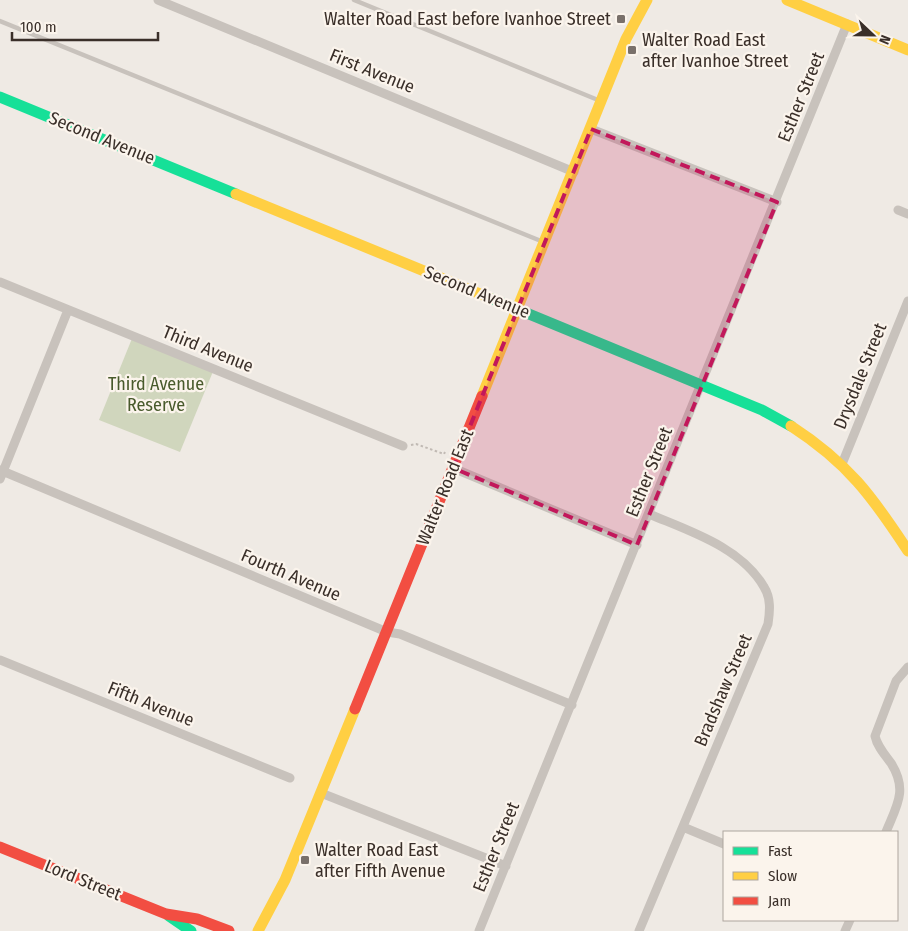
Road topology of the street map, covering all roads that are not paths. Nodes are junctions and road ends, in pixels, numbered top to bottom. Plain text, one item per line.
1 (158, 0) edge
2 (354, 0) edge
3 (637, 0) edge
4 (647, 0) edge
5 (787, 0) edge
6 (0, 21) edge
7 (848, 24) junction
8 (626, 40) junction
9 (908, 50) edge
10 (0, 96) edge
11 (601, 101) junction
12 (592, 129) junction
13 (574, 172) junction
14 (777, 202) junction
15 (898, 210) dead end
16 (908, 214) edge
17 (544, 242) junction
18 (0, 282) edge
19 (908, 301) edge
20 (518, 308) junction
21 (68, 310) junction
22 (702, 385) junction
23 (403, 446) road end
24 (842, 464) junction
25 (453, 468) junction
26 (1, 473) edge
27 (650, 514) junction
28 (637, 545) junction
29 (908, 551) edge
30 (387, 632) junction
31 (0, 660) edge
32 (908, 667) edge
33 (572, 705) junction
34 (290, 778) dead end
35 (321, 793) junction
36 (683, 828) junction
37 (886, 831) edge
38 (723, 844) edge
39 (0, 847) edge
40 (506, 866) junction
41 (166, 914) junction
42 (191, 931) edge
43 (229, 931) edge
44 (258, 931) edge
45 (480, 931) edge
46 (639, 931) edge

1 - 13 street, First Avenue
2 - 11 lane
3 - 8 main road, Walter Road East
4 - 8 main road, Walter Road East
5 - 7 main road
6 - 17 lane
7 - 9 main road
7 - 14 street, Esther Street
8 - 11 main road, Walter Road East
10 - 20 main road, Second Avenue
11 - 12 main road, Walter Road East
12 - 13 main road, Walter Road East
12 - 14 street
13 - 17 main road, Walter Road East
14 - 22 street, Esther Street
15 - 16 street
17 - 20 main road, Walter Road East
18 - 21 street, Third Avenue
19 - 24 street, Drysdale Street
20 - 22 main road, Second Avenue
20 - 25 main road, Walter Road East
21 - 23 street, Third Avenue
21 - 26 street
22 - 24 main road, Second Avenue
22 - 27 street, Esther Street
24 - 29 main road, Second Avenue
25 - 28 street
25 - 30 main road, Walter Road East
26 - 30 street, Fourth Avenue
27 - 28 street, Esther Street
27 - 36 street, Bradshaw Street
28 - 33 street, Esther Street
30 - 33 street, Fourth Avenue
30 - 35 main road, Walter Road East
31 - 34 street, Fifth Avenue
32 - 37 street
33 - 40 street, Esther Street
35 - 40 street
35 - 44 main road, Walter Road East
36 - 38 street
36 - 46 street, Bradshaw Street
39 - 41 main road, Lord Street
40 - 45 street, Esther Street
41 - 42 main road, Lord Street
41 - 43 main road, Lord Street

